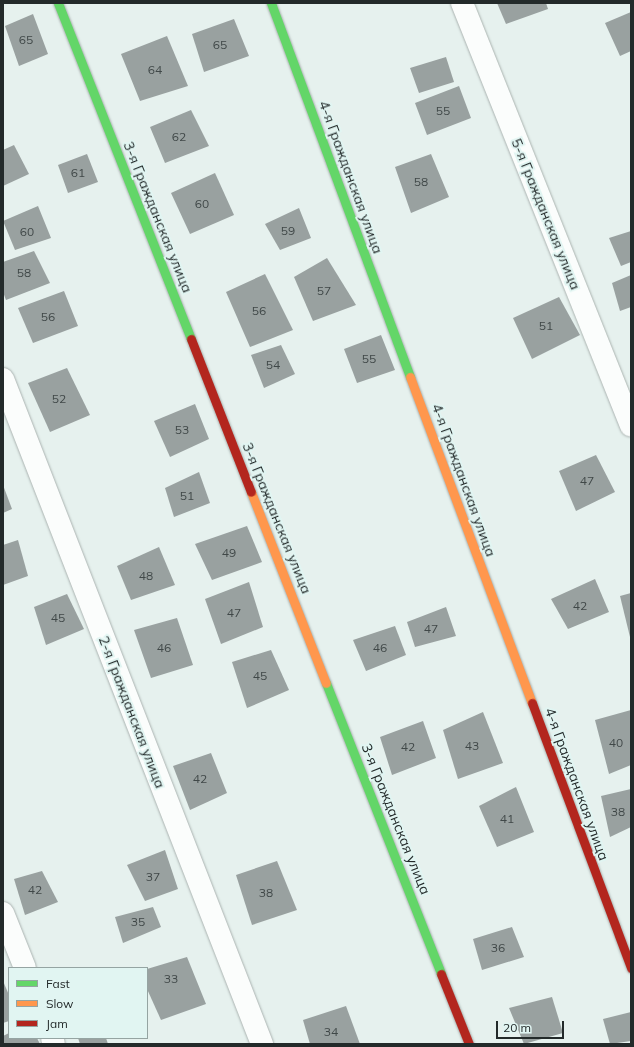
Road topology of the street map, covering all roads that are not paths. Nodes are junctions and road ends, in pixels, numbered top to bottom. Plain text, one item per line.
1 (58, 3) edge
2 (271, 3) edge
3 (462, 3) edge
4 (3, 379) edge
5 (631, 425) edge
6 (3, 913) edge
7 (24, 967) edge
8 (631, 968) edge
9 (262, 1044) edge
10 (469, 1044) edge

1 - 10 street, 3-я Гражданская улица
2 - 8 street, 4-я Гражданская улица
3 - 5 street, 5-я Гражданская улица
4 - 9 street, 2-я Гражданская улица
6 - 7 street

